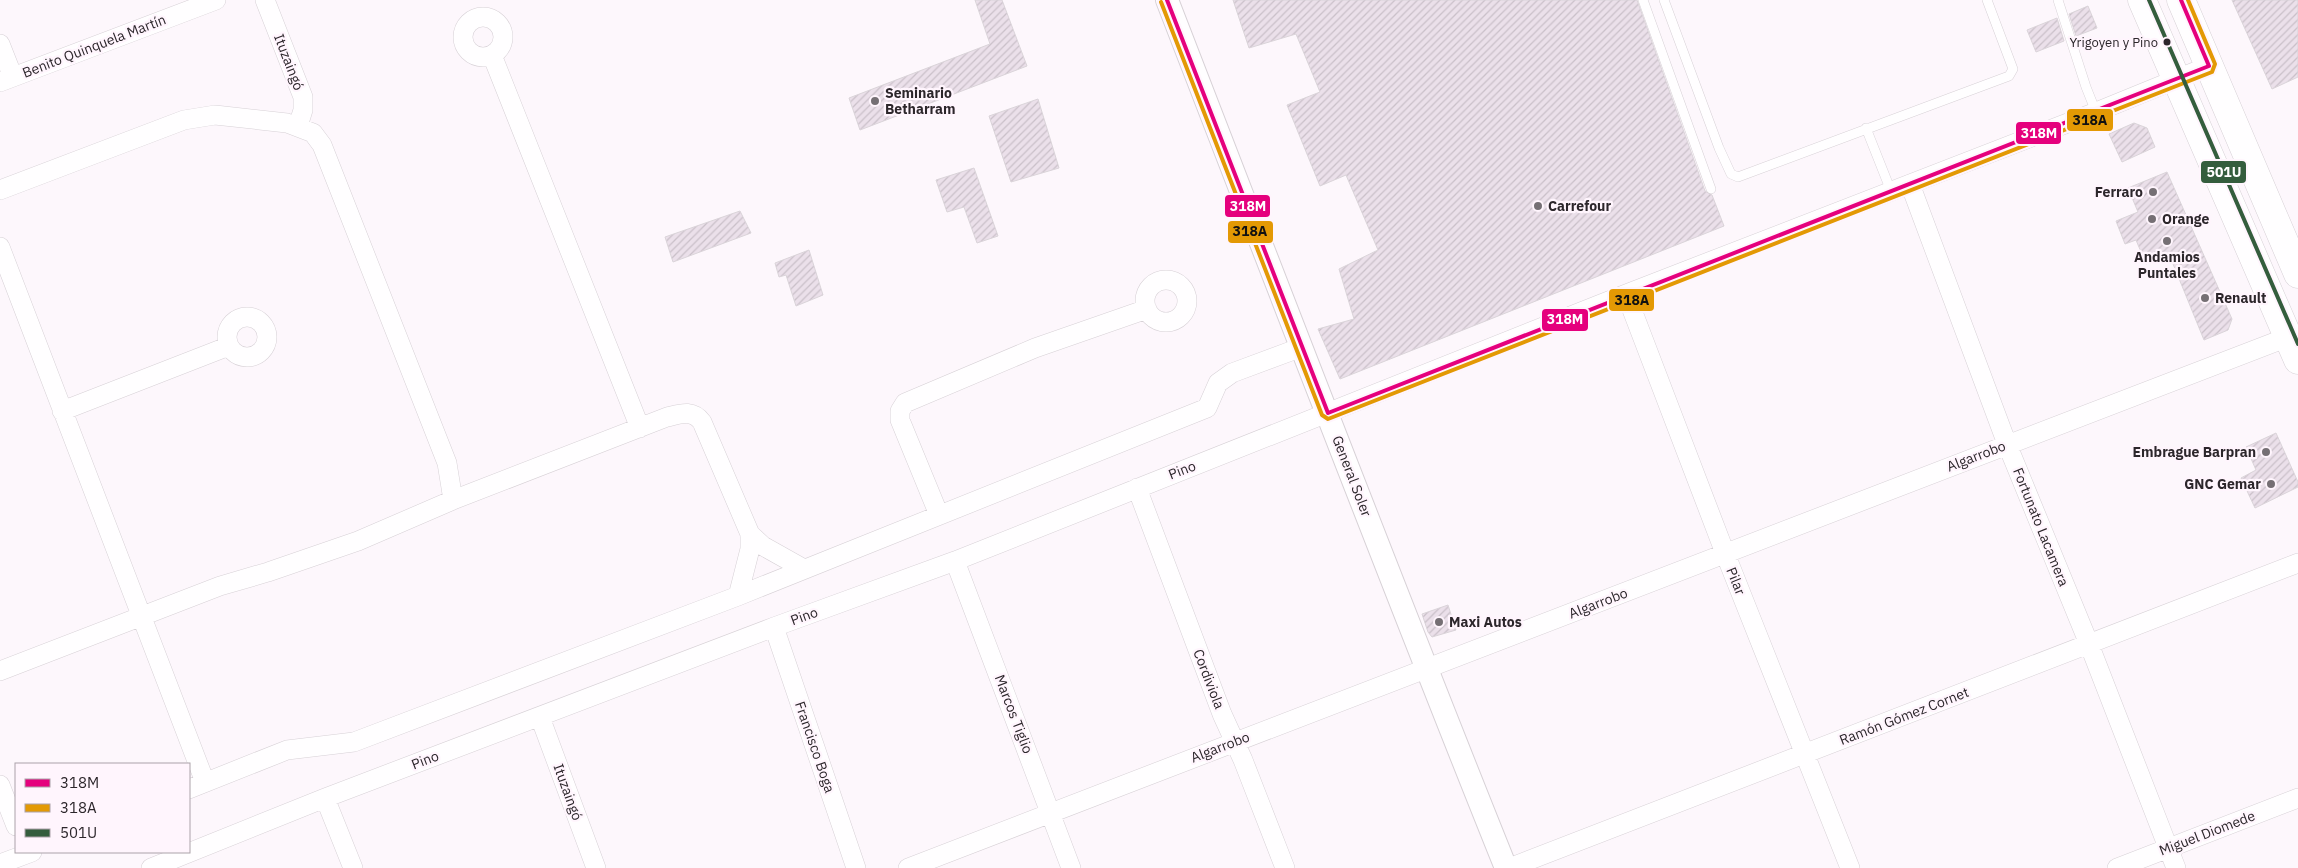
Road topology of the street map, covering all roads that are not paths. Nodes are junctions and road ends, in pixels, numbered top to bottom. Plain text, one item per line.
1 (216, 0) edge
2 (266, 0) edge
3 (1167, 0) edge
4 (1643, 0) edge
5 (1664, 0) edge
6 (1987, 0) edge
7 (2058, 0) edge
8 (2142, 0) edge
9 (2181, 0) edge
10 (0, 44) edge
11 (492, 55) dead end
12 (2209, 66) junction
13 (7, 80) edge
14 (2178, 80) junction
15 (2096, 112) junction
16 (298, 126) junction
17 (1866, 128) junction
18 (1910, 184) junction
19 (1711, 189) dead end
20 (0, 190) edge
21 (1891, 191) junction
22 (0, 247) edge
23 (2298, 274) edge
24 (1626, 294) junction
25 (1147, 309) dead end
26 (229, 346) dead end
27 (1302, 347) junction
28 (2293, 349) edge
29 (62, 411) junction
30 (1328, 413) junction
31 (640, 428) junction
32 (2007, 444) junction
33 (1137, 488) junction
34 (453, 500) junction
35 (939, 515) junction
36 (750, 534) junction
37 (1725, 553) junction
38 (956, 561) junction
39 (2298, 563) edge
40 (804, 569) junction
41 (738, 596) junction
42 (140, 615) junction
43 (774, 627) junction
44 (2089, 644) junction
45 (1426, 670) junction
46 (0, 671) edge
47 (540, 717) junction
48 (1233, 742) junction
49 (1806, 754) junction
50 (189, 763) edge
51 (190, 765) edge
52 (0, 785) edge
53 (197, 786) edge
54 (325, 798) junction
55 (2298, 798) edge
56 (1052, 812) junction
57 (15, 823) edge
58 (2168, 848) junction
59 (190, 852) edge
60 (27, 853) edge
61 (188, 853) edge
62 (0, 864) edge
63 (151, 868) edge
64 (353, 868) edge
65 (596, 868) edge
66 (856, 868) edge
67 (908, 868) edge
68 (1071, 868) edge
69 (1285, 868) edge
70 (1508, 868) edge
71 (1850, 868) edge
72 (2117, 868) edge
73 (2176, 868) edge

1 - 13 street, Benito Quinquela Martín
2 - 16 street, Ituzaingó
3 - 27 street, General Soler
4 - 19 lane
5 - 17 lane
6 - 17 lane
7 - 15 lane
8 - 14 main road
9 - 12 main road
10 - 13 street
11 - 31 street
12 - 14 street, Pino
12 - 23 main road
14 - 15 street, Pino
14 - 28 main road
15 - 18 street, Pino
16 - 20 street
16 - 34 street
17 - 21 lane
18 - 21 street, Pino
18 - 32 street, Fortunato Lacamera
21 - 24 street, Pino
22 - 29 street
24 - 30 street, Pino
24 - 37 street, Pilar
25 - 35 street
26 - 29 street
27 - 30 street, General Soler
27 - 35 street
28 - 32 street, Algarrobo
29 - 42 street
30 - 33 street, Pino
30 - 45 street, General Soler
31 - 34 street
31 - 36 street
32 - 37 street, Algarrobo
32 - 44 street, Fortunato Lacamera
33 - 38 street, Pino
33 - 48 street, Cordiviola
34 - 42 street
35 - 40 street
36 - 40 street
36 - 41 street
37 - 45 street, Algarrobo
37 - 49 street, Pilar
38 - 43 street, Pino
38 - 56 street, Marcos Tiglio
39 - 44 street, Ramón Gómez Cornet
40 - 41 street
41 - 53 street
42 - 46 street
42 - 50 street
43 - 47 street, Pino
43 - 66 street, Francisco Boga
44 - 49 street, Ramón Gómez Cornet
44 - 58 street, Fortunato Lacamera
45 - 48 street, Algarrobo
45 - 70 street, General Soler
47 - 54 street, Pino
47 - 65 street, Ituzaingó
48 - 56 street, Algarrobo
48 - 69 street, Cordiviola
49 - 70 street, Ramón Gómez Cornet
49 - 71 street, Pilar
51 - 53 street
52 - 57 street
54 - 59 street, Pino
54 - 64 street
55 - 58 street, Miguel Diomede
56 - 67 street, Algarrobo
56 - 68 street, Marcos Tiglio
58 - 72 street, Miguel Diomede
58 - 73 street, Fortunato Lacamera
60 - 62 street
61 - 63 street, Pino

